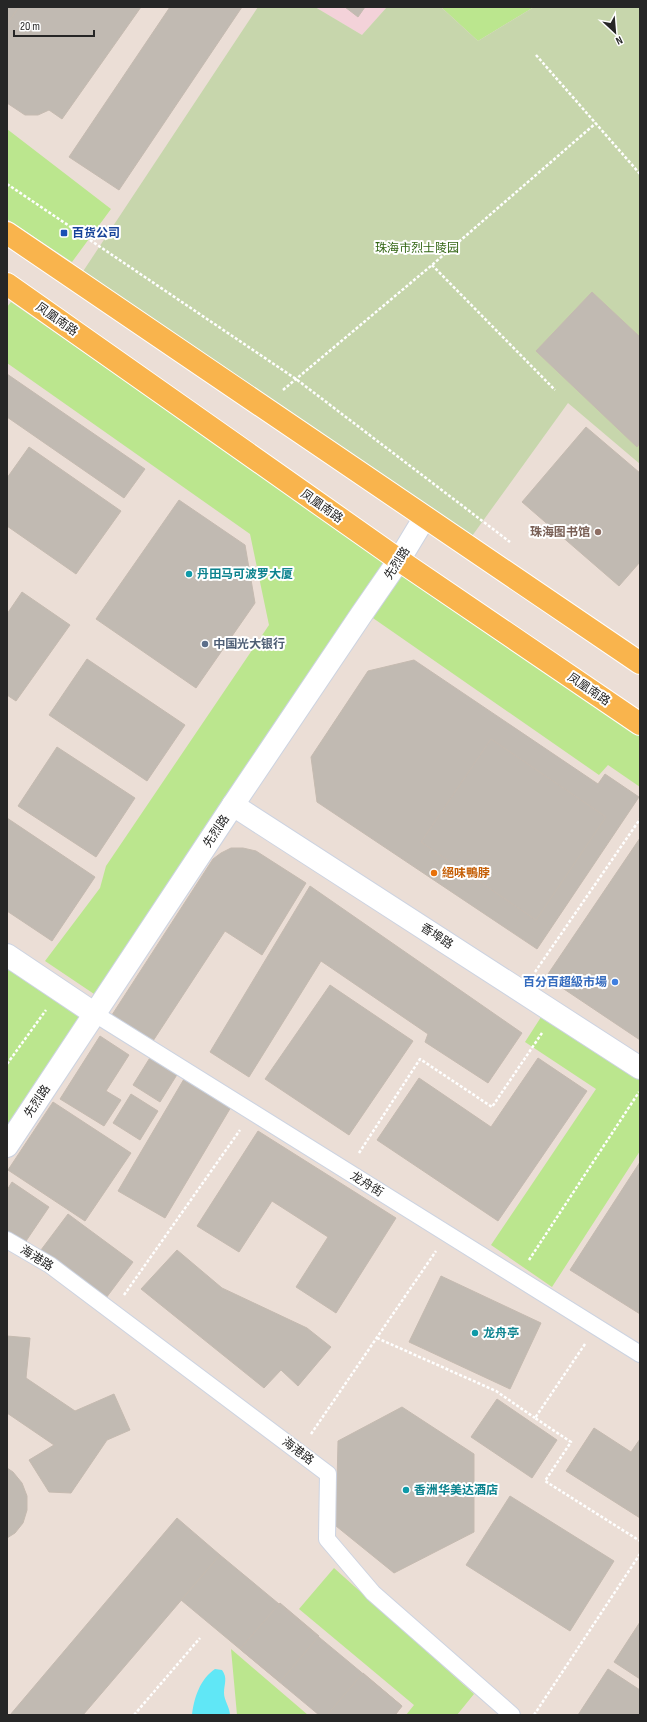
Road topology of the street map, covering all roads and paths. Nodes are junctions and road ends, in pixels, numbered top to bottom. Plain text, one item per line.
1 (536, 55) dead end
2 (596, 123) junction
3 (640, 174) edge
4 (7, 184) edge
5 (7, 233) edge
6 (432, 265) junction
7 (7, 284) edge
8 (296, 379) junction
9 (555, 390) dead end
10 (263, 407) junction
11 (425, 517) junction
12 (515, 546) dead end
13 (399, 560) junction
14 (640, 663) edge
15 (640, 724) edge
16 (234, 804) junction
17 (640, 819) edge
18 (7, 955) edge
19 (60, 990) junction
20 (522, 992) junction
21 (556, 1013) junction
22 (95, 1014) junction
23 (7, 1064) edge
24 (640, 1068) edge
25 (640, 1090) edge
26 (253, 1112) junction
27 (7, 1146) edge
28 (348, 1172) junction
29 (448, 1234) junction
30 (7, 1240) edge
31 (518, 1278) junction
32 (112, 1312) junction
33 (596, 1327) junction
34 (377, 1338) junction
35 (640, 1354) edge
36 (535, 1418) junction
37 (299, 1452) junction
38 (640, 1541) edge
39 (640, 1554) edge
40 (200, 1638) dead end
41 (134, 1715) edge
42 (512, 1715) edge
43 (534, 1715) edge

1 - 2 path
2 - 3 path
2 - 6 path
4 - 8 path
5 - 10 main road
6 - 8 path
6 - 9 path
7 - 13 main road, 凤凰南路
8 - 10 path
8 - 12 path
10 - 11 main road
11 - 13 street, 先烈路
11 - 14 main road
13 - 15 main road, 凤凰南路
13 - 16 street, 先烈路
16 - 20 street, 香埠路
16 - 22 street, 先烈路
17 - 20 path
18 - 19 street
19 - 22 street
19 - 23 path
20 - 21 street, 香埠路
21 - 24 street, 香埠路
21 - 28 path
22 - 26 lane, 龙舟街
22 - 27 street, 先烈路
25 - 31 path
26 - 28 lane, 龙舟街
26 - 32 path
28 - 29 lane, 龙舟街
29 - 31 lane, 龙舟街
29 - 34 path
30 - 32 lane, 海港路
31 - 33 lane, 龙舟街
32 - 37 lane, 海港路
33 - 35 lane, 龙舟街
33 - 36 path
34 - 36 path
34 - 37 path
36 - 38 path
37 - 42 lane, 海港路
39 - 43 path
40 - 41 path

